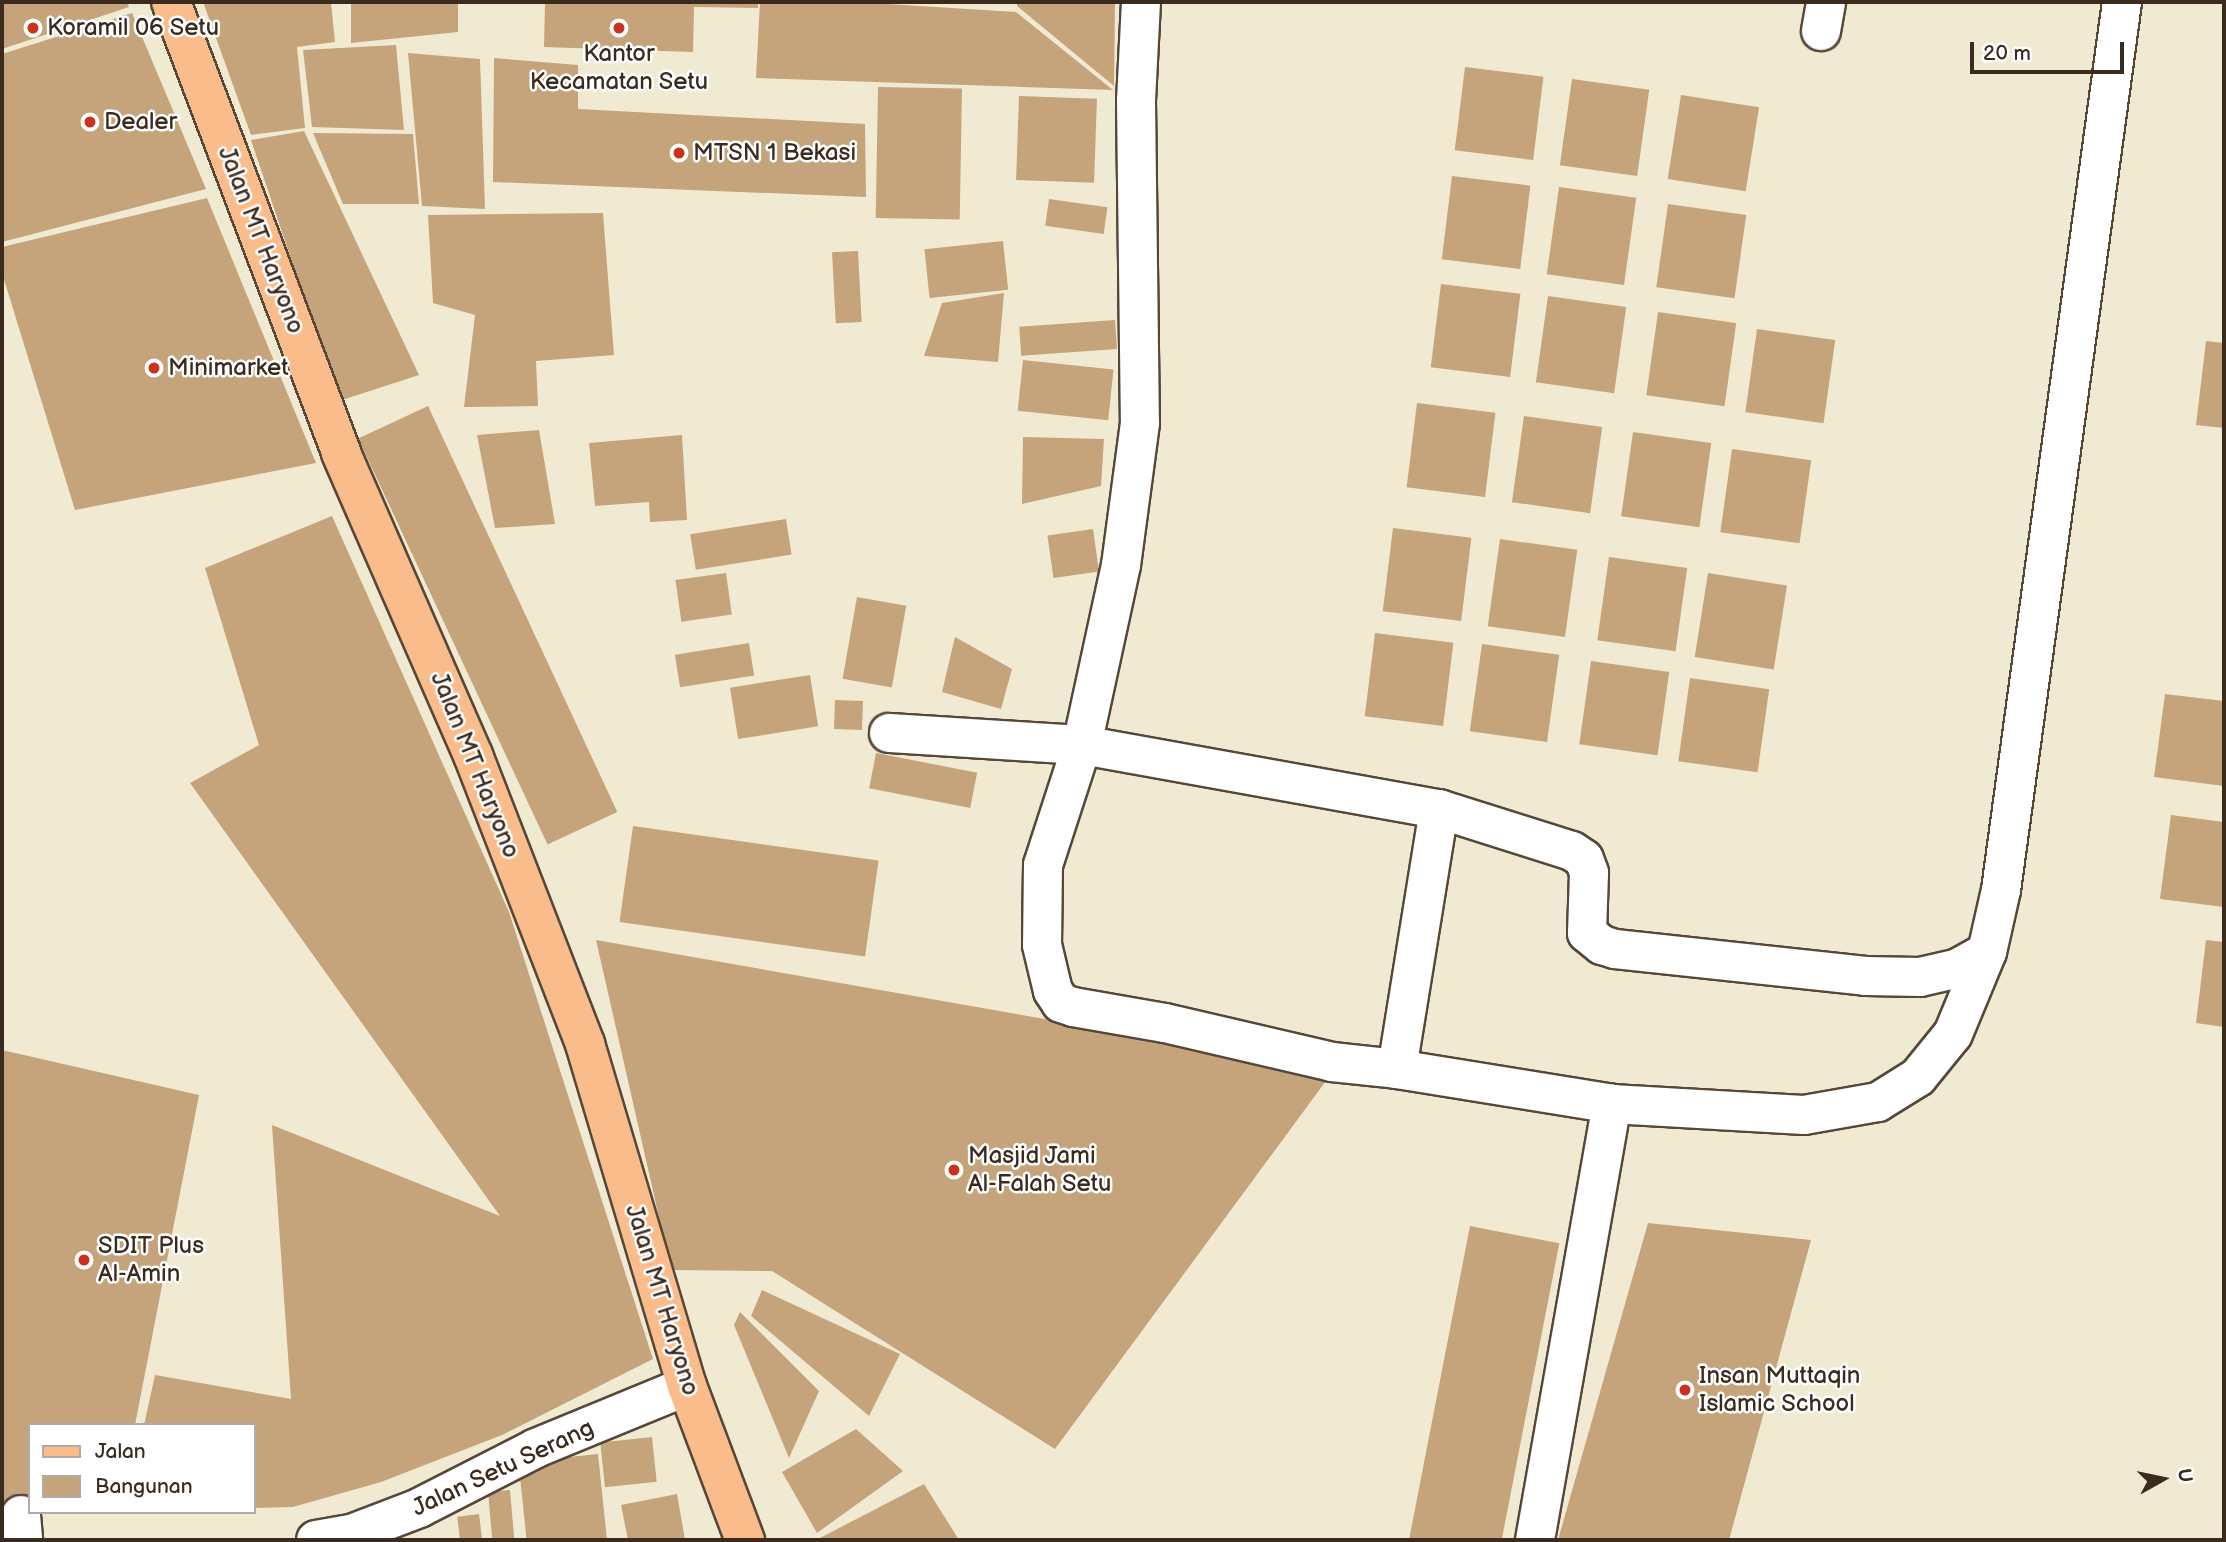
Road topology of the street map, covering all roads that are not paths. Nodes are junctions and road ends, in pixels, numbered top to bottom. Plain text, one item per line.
1 (171, 2) edge
2 (1141, 2) edge
3 (2122, 2) edge
4 (889, 733) dead end
5 (1082, 745) junction
6 (1439, 809) junction
7 (1987, 952) junction
8 (1397, 1069) junction
9 (1612, 1104) junction
10 (687, 1386) junction
11 (316, 1540) edge
12 (745, 1540) edge
13 (1535, 1540) edge

1 - 10 main road, Jalan MT Haryono
2 - 5 street
3 - 7 street
4 - 5 street
5 - 6 street
5 - 8 street
6 - 7 street
6 - 8 street
7 - 9 street
8 - 9 street
9 - 13 street
10 - 11 street, Jalan Setu Serang
10 - 12 main road, Jalan MT Haryono

